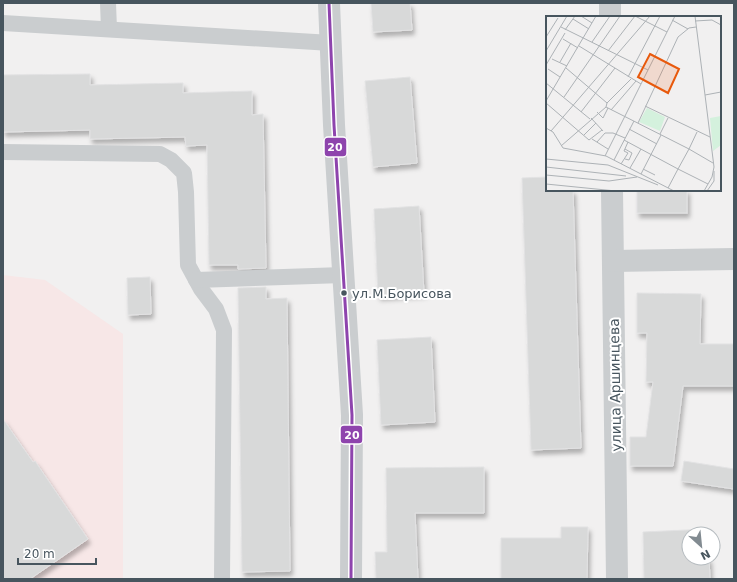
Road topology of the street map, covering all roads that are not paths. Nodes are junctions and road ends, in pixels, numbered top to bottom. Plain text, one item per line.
1 (108, 3) edge
2 (329, 3) edge
3 (610, 3) edge
4 (610, 16) edge
5 (3, 23) edge
6 (109, 29) junction
7 (331, 43) junction
8 (3, 152) edge
9 (612, 191) edge
10 (734, 259) edge
11 (613, 262) junction
12 (343, 275) junction
13 (196, 280) junction
14 (222, 579) edge
15 (351, 579) edge
16 (617, 579) edge

1 - 6 lane
2 - 7 street
3 - 4 street
5 - 6 lane
6 - 7 lane
7 - 12 street
8 - 13 lane
9 - 11 street, улица Аршинцева
10 - 11 street
11 - 16 street, улица Аршинцева
12 - 13 lane
12 - 15 street
13 - 14 lane

